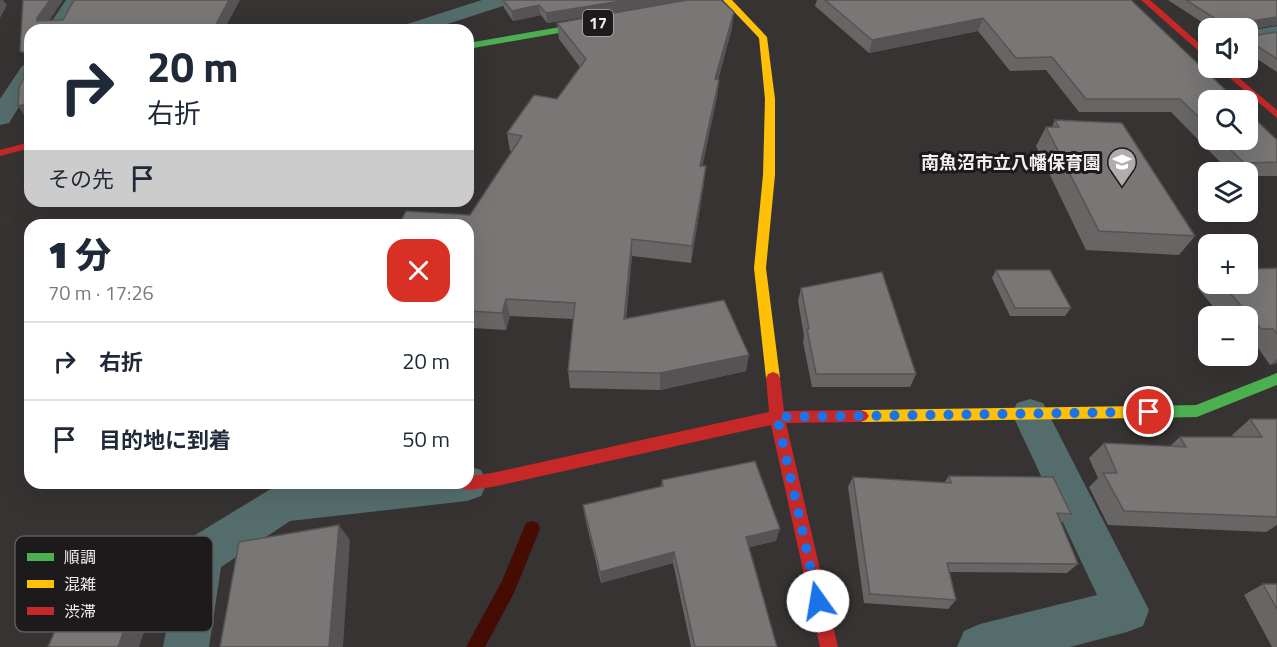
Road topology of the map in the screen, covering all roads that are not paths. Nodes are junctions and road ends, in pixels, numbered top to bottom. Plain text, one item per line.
1 (76, 0) edge
2 (502, 0) edge
3 (1145, 0) edge
4 (724, 1) edge
5 (618, 20) edge
6 (61, 24) edge
7 (427, 24) edge
8 (1277, 32) edge
9 (1258, 36) edge
10 (1198, 44) edge
11 (474, 45) edge
12 (1234, 78) edge
13 (24, 80) edge
14 (1277, 115) edge
15 (0, 118) edge
16 (24, 147) edge
17 (0, 153) edge
18 (1277, 379) edge
19 (1030, 414) junction
20 (777, 417) junction
21 (474, 482) edge
22 (412, 489) edge
23 (213, 548) edge
24 (189, 632) edge
25 (186, 647) edge
26 (829, 647) edge
27 (980, 647) edge

1 - 6 street
2 - 7 street
3 - 10 main road
4 - 20 main road
5 - 11 main road, 17
8 - 9 street
12 - 14 main road
13 - 15 street
16 - 17 main road
18 - 19 main road
19 - 20 main road
19 - 27 street
20 - 21 main road
20 - 26 main road
22 - 23 street
24 - 25 street

